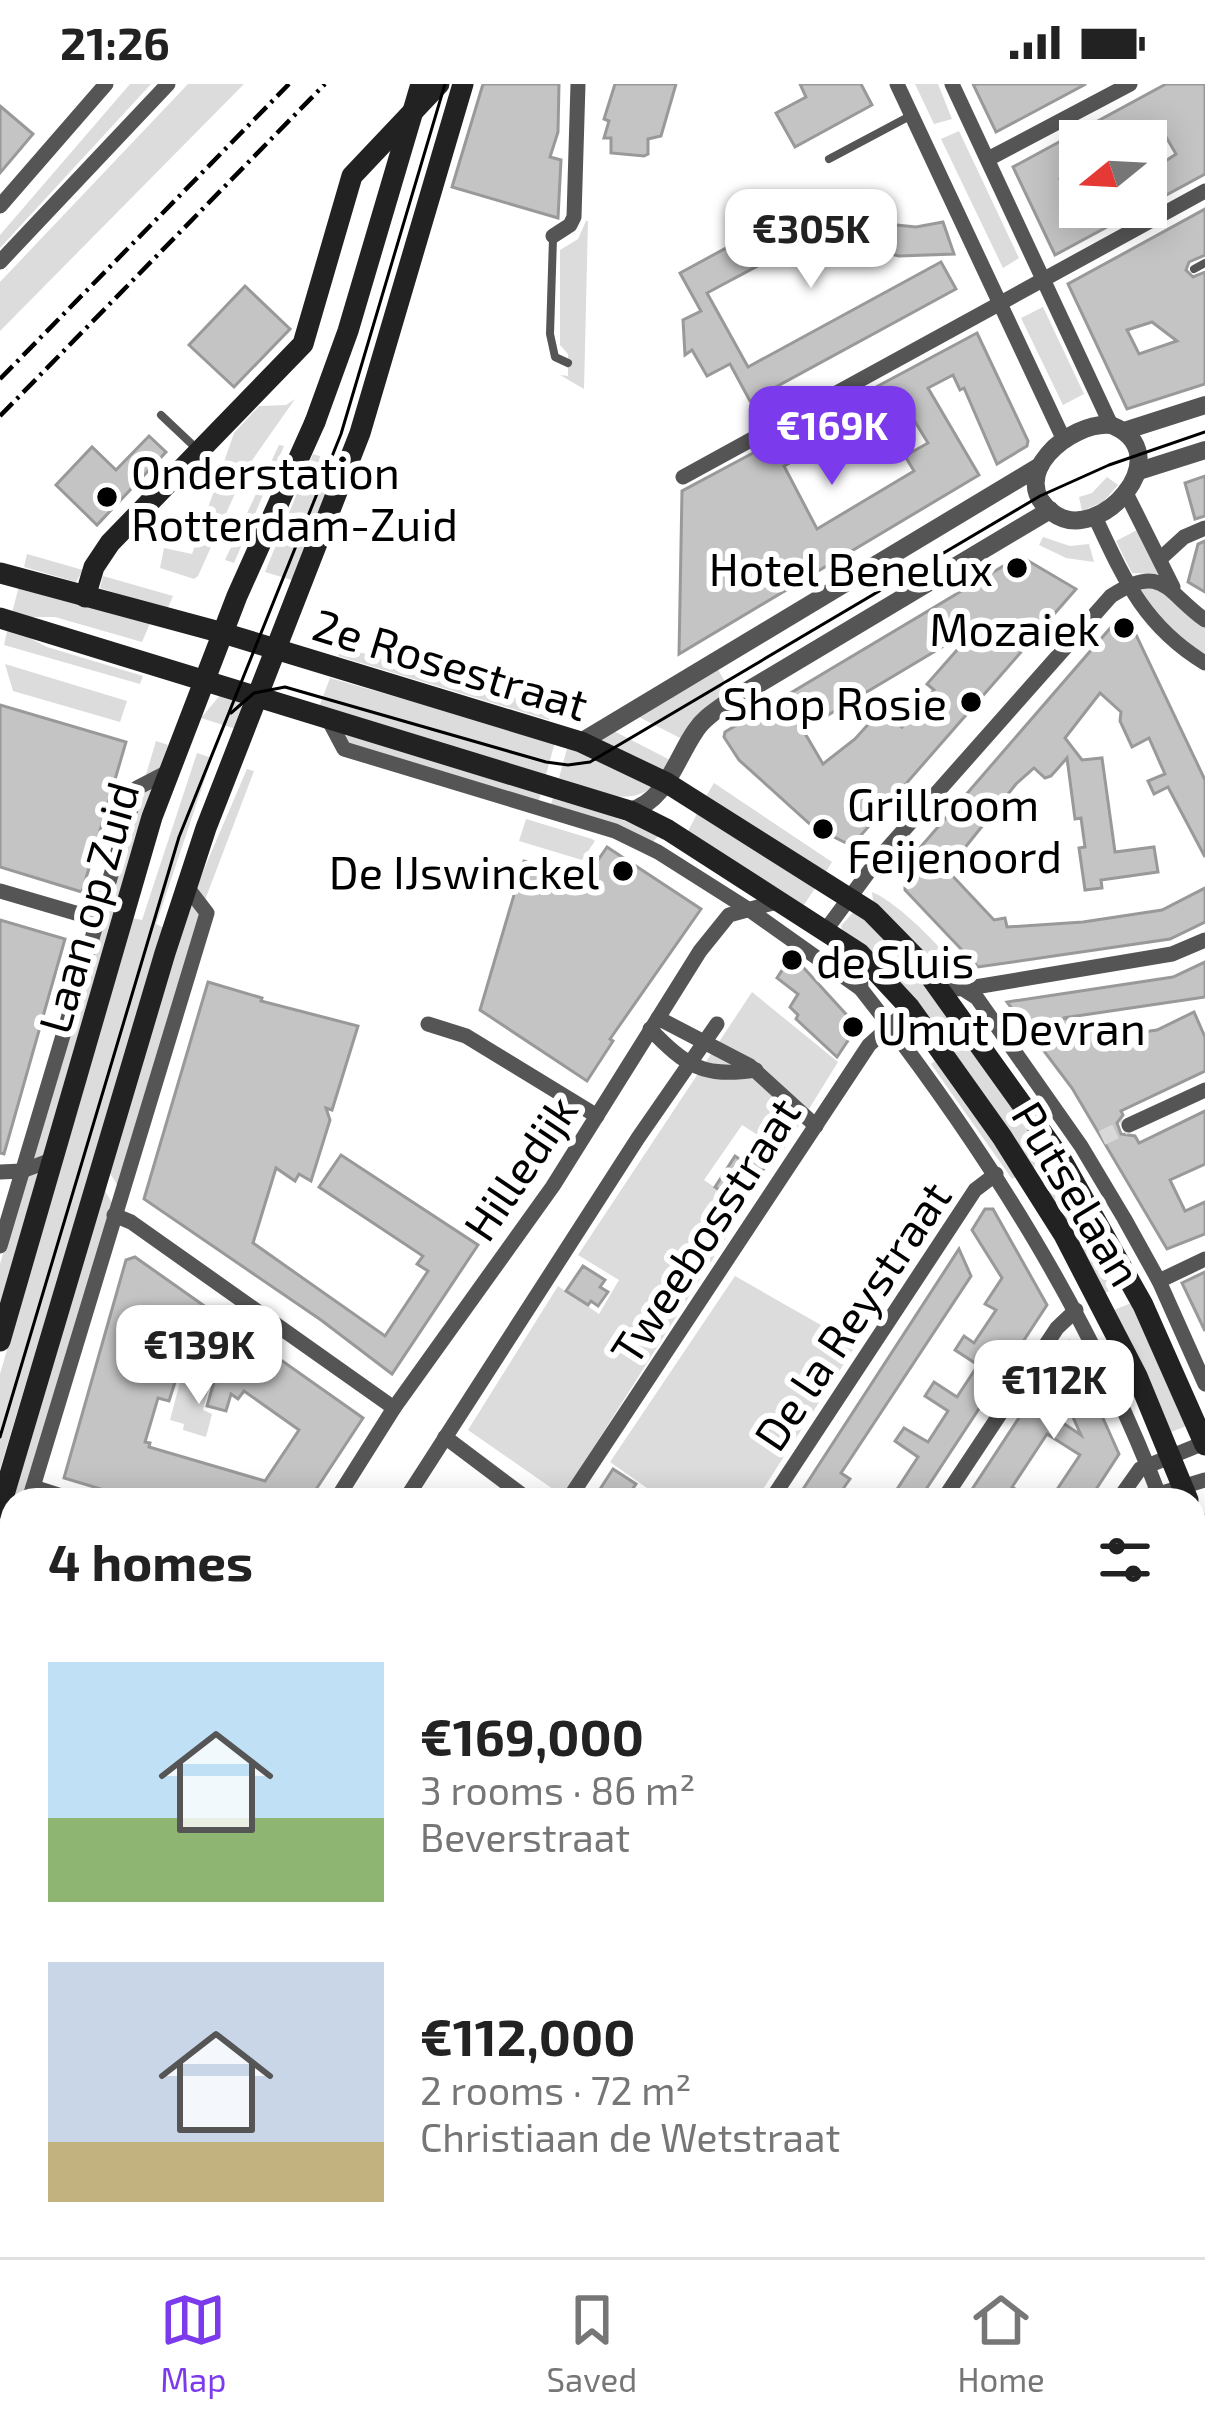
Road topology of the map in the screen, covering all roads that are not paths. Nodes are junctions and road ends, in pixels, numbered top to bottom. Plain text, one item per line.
1 (106, 84) edge
2 (168, 84) edge
3 (421, 84) edge
4 (440, 84) edge
5 (463, 84) edge
6 (578, 84) edge
7 (897, 84) edge
8 (952, 84) edge
9 (1130, 84) edge
10 (912, 115) junction
11 (829, 159) dead end
12 (988, 159) junction
13 (1205, 191) edge
14 (0, 206) edge
15 (554, 236) joint
16 (0, 262) edge
17 (1205, 263) edge
18 (1194, 269) dead end
19 (1044, 278) junction
20 (1002, 302) junction
21 (568, 363) dead end
22 (1205, 405) edge
23 (161, 415) dead end
24 (1118, 428) junction
25 (1063, 438) junction
26 (1205, 450) edge
27 (200, 451) junction
28 (1040, 466) junction
29 (1138, 471) junction
30 (683, 477) dead end
31 (1125, 491) junction
32 (1050, 510) junction
33 (1095, 517) junction
34 (1205, 528) edge
35 (1160, 559) junction
36 (0, 573) edge
37 (1128, 585) junction
38 (1173, 586) junction
39 (85, 597) junction
40 (0, 618) edge
41 (1205, 620) edge
42 (223, 633) junction
43 (277, 650) junction
44 (1205, 663) edge
45 (204, 682) junction
46 (257, 700) junction
47 (328, 719) junction
48 (580, 742) junction
49 (168, 772) junction
50 (667, 782) junction
51 (630, 812) junction
52 (187, 887) junction
53 (0, 891) edge
54 (848, 897) junction
55 (780, 901) junction
56 (748, 909) junction
57 (96, 920) junction
58 (825, 931) junction
59 (791, 938) joint
60 (1205, 940) edge
61 (859, 953) junction
62 (951, 988) junction
63 (861, 989) junction
64 (910, 1008) junction
65 (428, 1024) dead end
66 (654, 1024) junction
67 (717, 1024) dead end
68 (890, 1026) junction
69 (706, 1040) junction
70 (688, 1065) junction
71 (756, 1070) junction
72 (1205, 1090) edge
73 (597, 1116) junction
74 (1129, 1125) tunnel mouth
75 (816, 1126) junction
76 (1099, 1139) tunnel mouth
77 (1081, 1146) junction
78 (54, 1159) junction
79 (22, 1171) junction
80 (100, 1171) junction
81 (0, 1172) edge
82 (996, 1174) junction
83 (117, 1207) junction
84 (0, 1246) edge
85 (1205, 1259) edge
86 (1163, 1279) junction
87 (1076, 1310) junction
88 (0, 1341) edge
89 (1205, 1384) edge
90 (394, 1408) junction
91 (445, 1437) junction
92 (1205, 1444) edge
93 (1171, 1455) junction
94 (1148, 1465) junction
95 (6, 1488) edge
96 (33, 1488) edge
97 (343, 1488) edge
98 (413, 1488) edge
99 (514, 1488) edge
100 (576, 1488) edge
101 (779, 1488) edge
102 (951, 1488) edge
103 (1126, 1488) edge
104 (1157, 1488) edge
105 (1191, 1488) edge

1 - 14 street
2 - 16 street
3 - 42 main road, Laan op Zuid, bridge
4 - 27 main road
5 - 43 main road, Laan op Zuid
6 - 15 street
7 - 10 street
8 - 12 street
9 - 12 street
10 - 11 lane
10 - 20 street
12 - 19 street
13 - 19 street
15 - 21 lane
17 - 18 lane
19 - 20 street
19 - 24 street
20 - 25 street
20 - 30 street
22 - 24 street
23 - 27 lane
24 - 25 street
24 - 29 street
25 - 28 street
26 - 29 street
27 - 39 main road
28 - 32 street
28 - 48 street
29 - 31 street
31 - 33 street
31 - 35 street
32 - 33 street
32 - 50 street
33 - 37 street
34 - 35 street
35 - 38 street
36 - 39 main road, 2e Rosestraat
37 - 38 street
37 - 44 street
37 - 54 street
38 - 41 street
39 - 42 main road, 2e Rosestraat
40 - 45 main road, 2e Rosestraat
42 - 43 main road, 2e Rosestraat
42 - 45 main road, Laan op Zuid
43 - 46 main road, Laan op Zuid
43 - 48 main road, 2e Rosestraat
45 - 46 main road, 2e Rosestraat
45 - 49 main road, Laan op Zuid
46 - 47 main road, 2e Rosestraat
46 - 52 main road, Laan op Zuid
47 - 51 main road, 2e Rosestraat
47 - 56 street, 2e Rosestraat
48 - 50 main road, 2e Rosestraat
49 - 57 street, Laan op Zuid
49 - 78 main road, Laan op Zuid
50 - 51 street
50 - 54 main road, 2e Rosestraat
51 - 55 main road, 2e Rosestraat
52 - 80 main road, Laan op Zuid
52 - 83 street, Laan op Zuid
53 - 57 street
54 - 58 street
54 - 62 main road, Putselaan
55 - 56 street, Hilledijk
55 - 58 main road, 2e Rosestraat
56 - 59 street, 2e Rosestraat
56 - 66 street, Hilledijk
57 - 79 street, Laan op Zuid
58 - 61 main road, Putselaan
59 - 63 street, Putselaan
60 - 62 street
61 - 63 street
61 - 64 main road, Putselaan
62 - 77 street, Putselaan
62 - 92 main road, Putselaan
63 - 68 street, Putselaan
64 - 68 street, Tweebosstraat
64 - 93 main road, Putselaan
65 - 73 street
66 - 69 street
66 - 70 street
66 - 73 street, Hilledijk
67 - 69 street, Hilledijk
68 - 75 street, Tweebosstraat
68 - 82 street, Putselaan
69 - 70 street, Hilledijk
69 - 71 street
70 - 71 street
70 - 91 street, Hilledijk
71 - 75 street
72 - 74 street
73 - 90 street, Hilledijk
75 - 100 street, Tweebosstraat
76 - 77 street
77 - 86 street, Putselaan
78 - 79 street
78 - 88 main road, Laan op Zuid
79 - 81 street
79 - 84 street, Laan op Zuid
80 - 83 street
80 - 95 main road, Laan op Zuid
82 - 87 street, Putselaan
82 - 101 street, De la Reystraat
83 - 90 street
83 - 96 street, Laan op Zuid
85 - 86 street
86 - 89 street, Putselaan
87 - 94 street, Putselaan
87 - 102 street
90 - 97 street, Hilledijk
91 - 98 street, Hilledijk
91 - 99 street
92 - 93 street
93 - 94 street
93 - 105 main road, Putselaan
94 - 103 street
94 - 104 street, Putselaan

